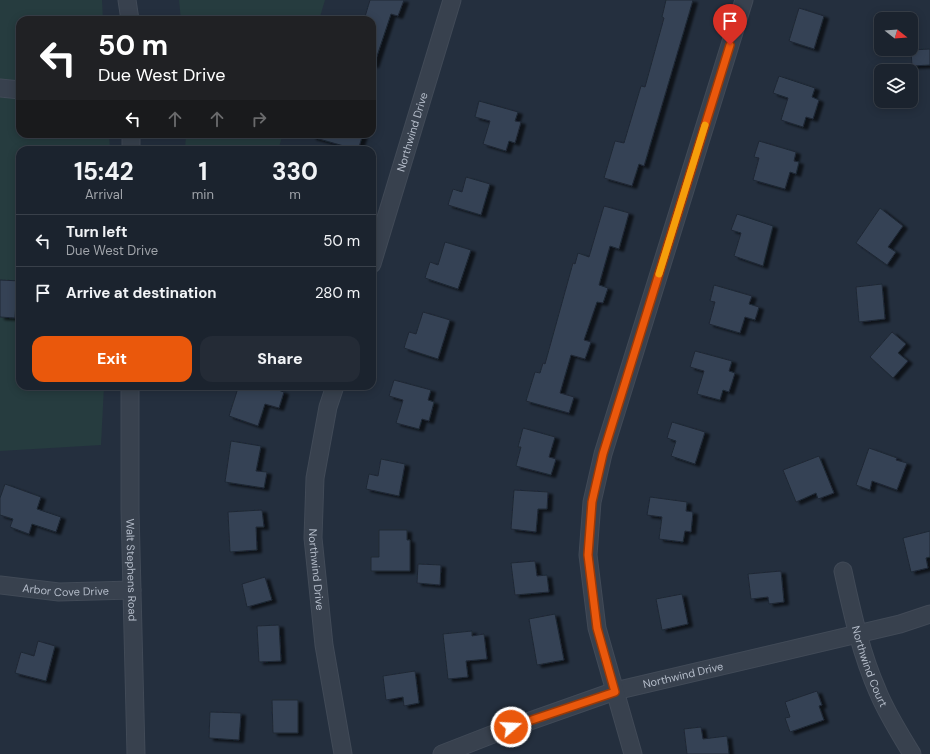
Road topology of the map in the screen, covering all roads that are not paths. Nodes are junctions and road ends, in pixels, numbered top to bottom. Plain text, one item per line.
1 (127, 0) edge
2 (452, 0) edge
3 (744, 0) edge
4 (129, 16) edge
5 (0, 88) edge
6 (16, 90) edge
7 (376, 251) edge
8 (130, 390) edge
9 (334, 390) edge
10 (843, 571) dead end
11 (0, 585) edge
12 (132, 590) junction
13 (930, 614) edge
14 (857, 634) junction
15 (615, 692) junction
16 (136, 754) edge
17 (343, 754) edge
18 (442, 754) edge
19 (633, 754) edge
20 (912, 754) edge

1 - 4 street
2 - 7 street, Northwind Drive
3 - 15 street
5 - 6 street
8 - 12 street, Walt Stephens Road
9 - 17 street, Northwind Drive
10 - 14 street, Northwind Court
11 - 12 street, Arbor Cove Drive
12 - 16 street, Walt Stephens Road
13 - 14 street, Northwind Drive
14 - 15 street, Northwind Drive
14 - 20 street, Northwind Court
15 - 18 street, Northwind Drive
15 - 19 street

